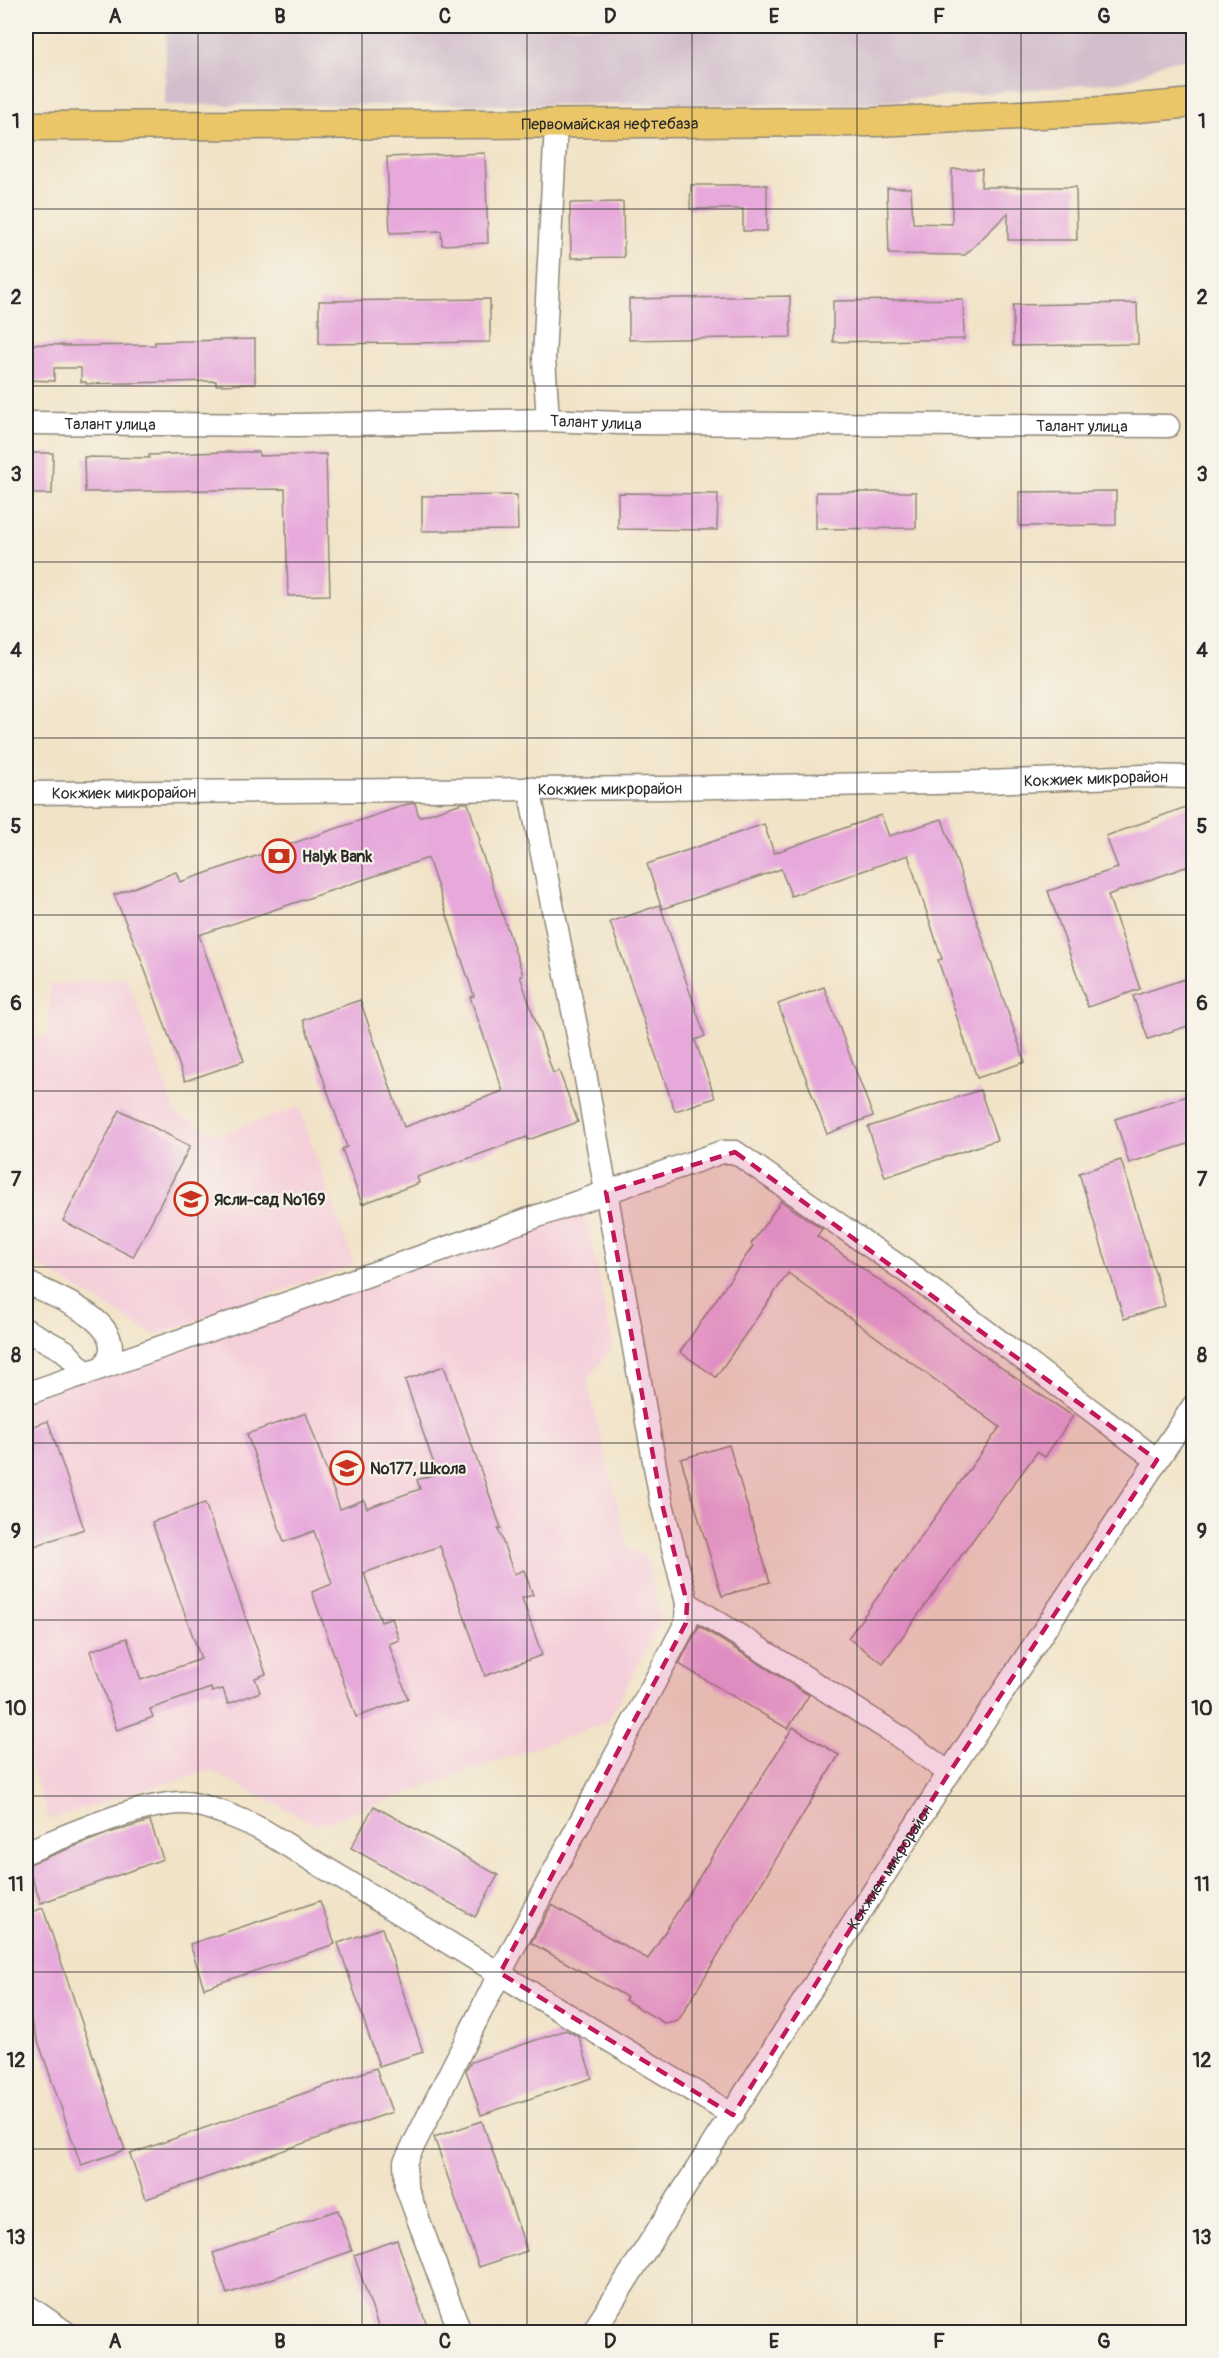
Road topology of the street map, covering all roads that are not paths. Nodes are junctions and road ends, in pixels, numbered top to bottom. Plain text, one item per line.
1 (1194, 103) edge
2 (555, 124) junction
3 (26, 126) edge
4 (548, 420) junction
5 (26, 423) edge
6 (1168, 426) dead end
7 (1194, 777) edge
8 (529, 788) junction
9 (26, 793) edge
10 (606, 1192) junction
11 (26, 1282) edge
12 (26, 1330) edge
13 (95, 1370) junction
14 (26, 1394) edge
15 (1194, 1405) edge
16 (1157, 1460) junction
17 (687, 1603) junction
18 (949, 1773) junction
19 (26, 1852) edge
20 (500, 1973) junction
21 (733, 2115) junction
22 (26, 2305) edge
23 (65, 2332) edge
24 (460, 2332) edge
25 (592, 2332) edge

1 - 2 main road, Первомайская нефтебаза
2 - 3 main road, Первомайская нефтебаза
2 - 4 street
4 - 5 street, Талант улица
4 - 6 street, Талант улица
7 - 8 street, Кокжиек микрорайон
8 - 9 street, Кокжиек микрорайон
8 - 10 street
10 - 13 street
10 - 16 street
10 - 17 street
11 - 13 street
12 - 13 street
13 - 14 street
15 - 16 street, Кокжиек микрорайон
16 - 18 street, Кокжиек микрорайон
17 - 18 street
17 - 20 street
18 - 21 street, Кокжиек микрорайон
19 - 20 street
20 - 21 street
20 - 24 street
21 - 25 street, Кокжиек микрорайон
22 - 23 street

